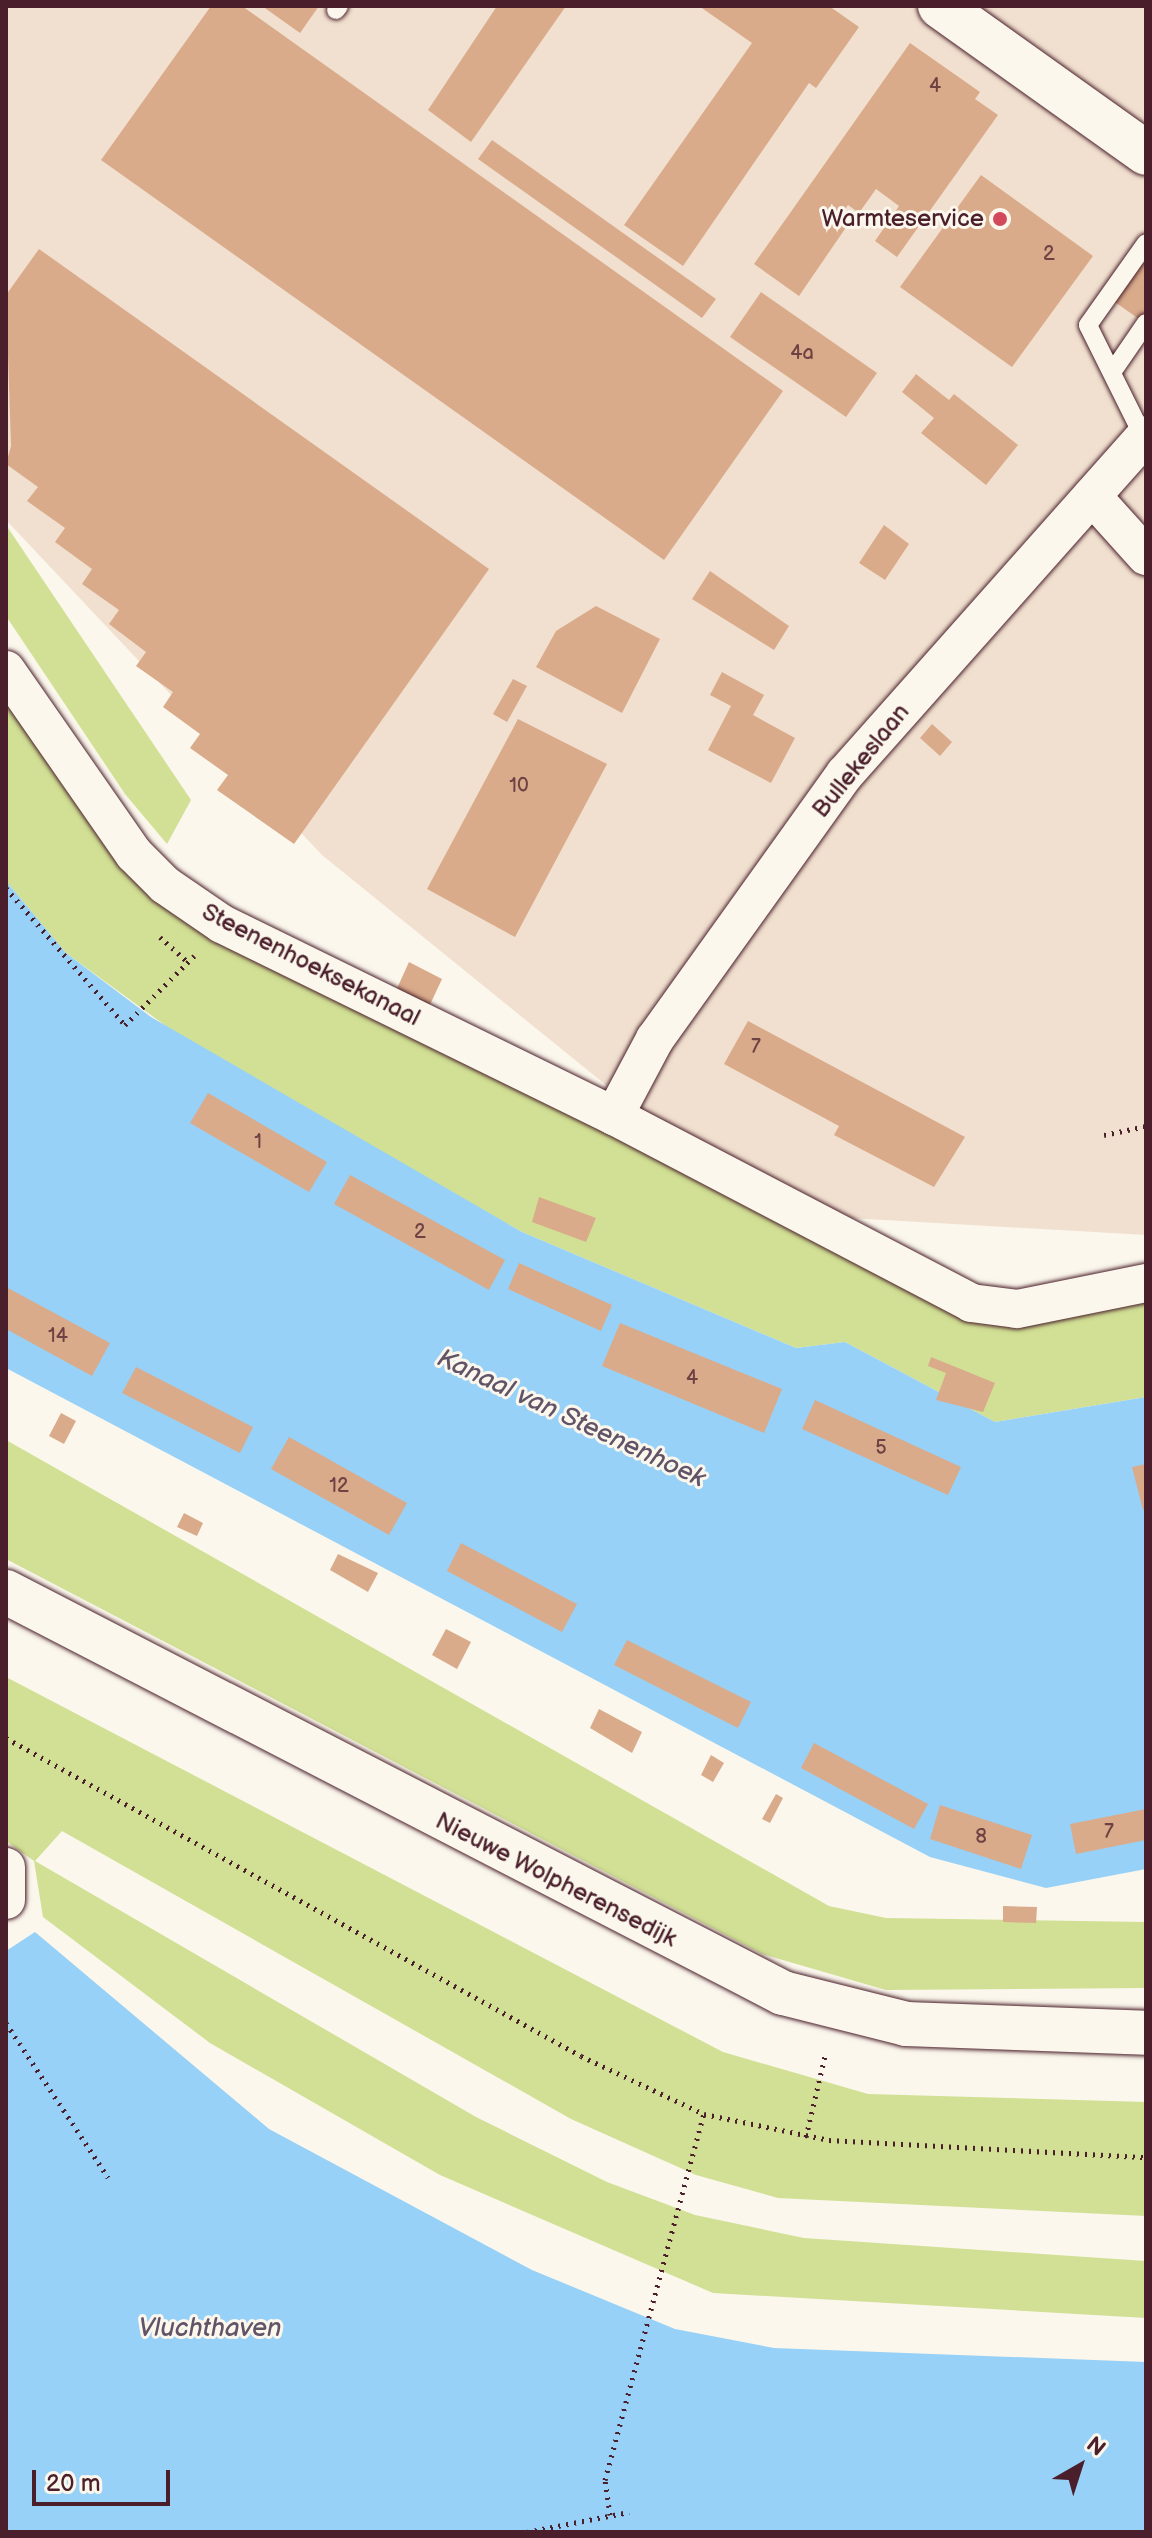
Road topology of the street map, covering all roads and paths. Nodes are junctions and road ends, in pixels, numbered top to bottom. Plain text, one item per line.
1 (940, 6) edge
2 (1146, 153) edge
3 (1146, 243) edge
4 (1146, 323) edge
5 (1113, 371) junction
6 (1145, 436) edge
7 (1092, 496) junction
8 (1146, 556) edge
9 (6, 670) edge
10 (6, 888) edge
11 (188, 962) dead end
12 (614, 1116) junction
13 (1146, 1126) edge
14 (1104, 1135) dead end
15 (1146, 1283) edge
16 (6, 1592) edge
17 (6, 1738) edge
18 (6, 1867) edge
19 (6, 1900) edge
20 (6, 2023) edge
21 (1146, 2033) edge
22 (826, 2052) dead end
23 (704, 2114) junction
24 (806, 2137) junction
25 (1146, 2157) edge
26 (108, 2177) dead end
27 (629, 2512) dead end
28 (610, 2515) junction
29 (527, 2532) edge

1 - 2 street
3 - 5 lane
4 - 5 lane
5 - 6 lane
6 - 7 street, Bullekeslaan
7 - 8 street
7 - 12 street, Bullekeslaan
9 - 12 street, Steenenhoeksekanaal
10 - 11 path
12 - 15 street, Steenenhoeksekanaal
13 - 14 path
16 - 21 street, Nieuwe Wolpherensedijk
17 - 23 path
18 - 19 street
20 - 26 path
22 - 24 path
23 - 24 path
23 - 28 path
24 - 25 path
27 - 28 path
28 - 29 path

